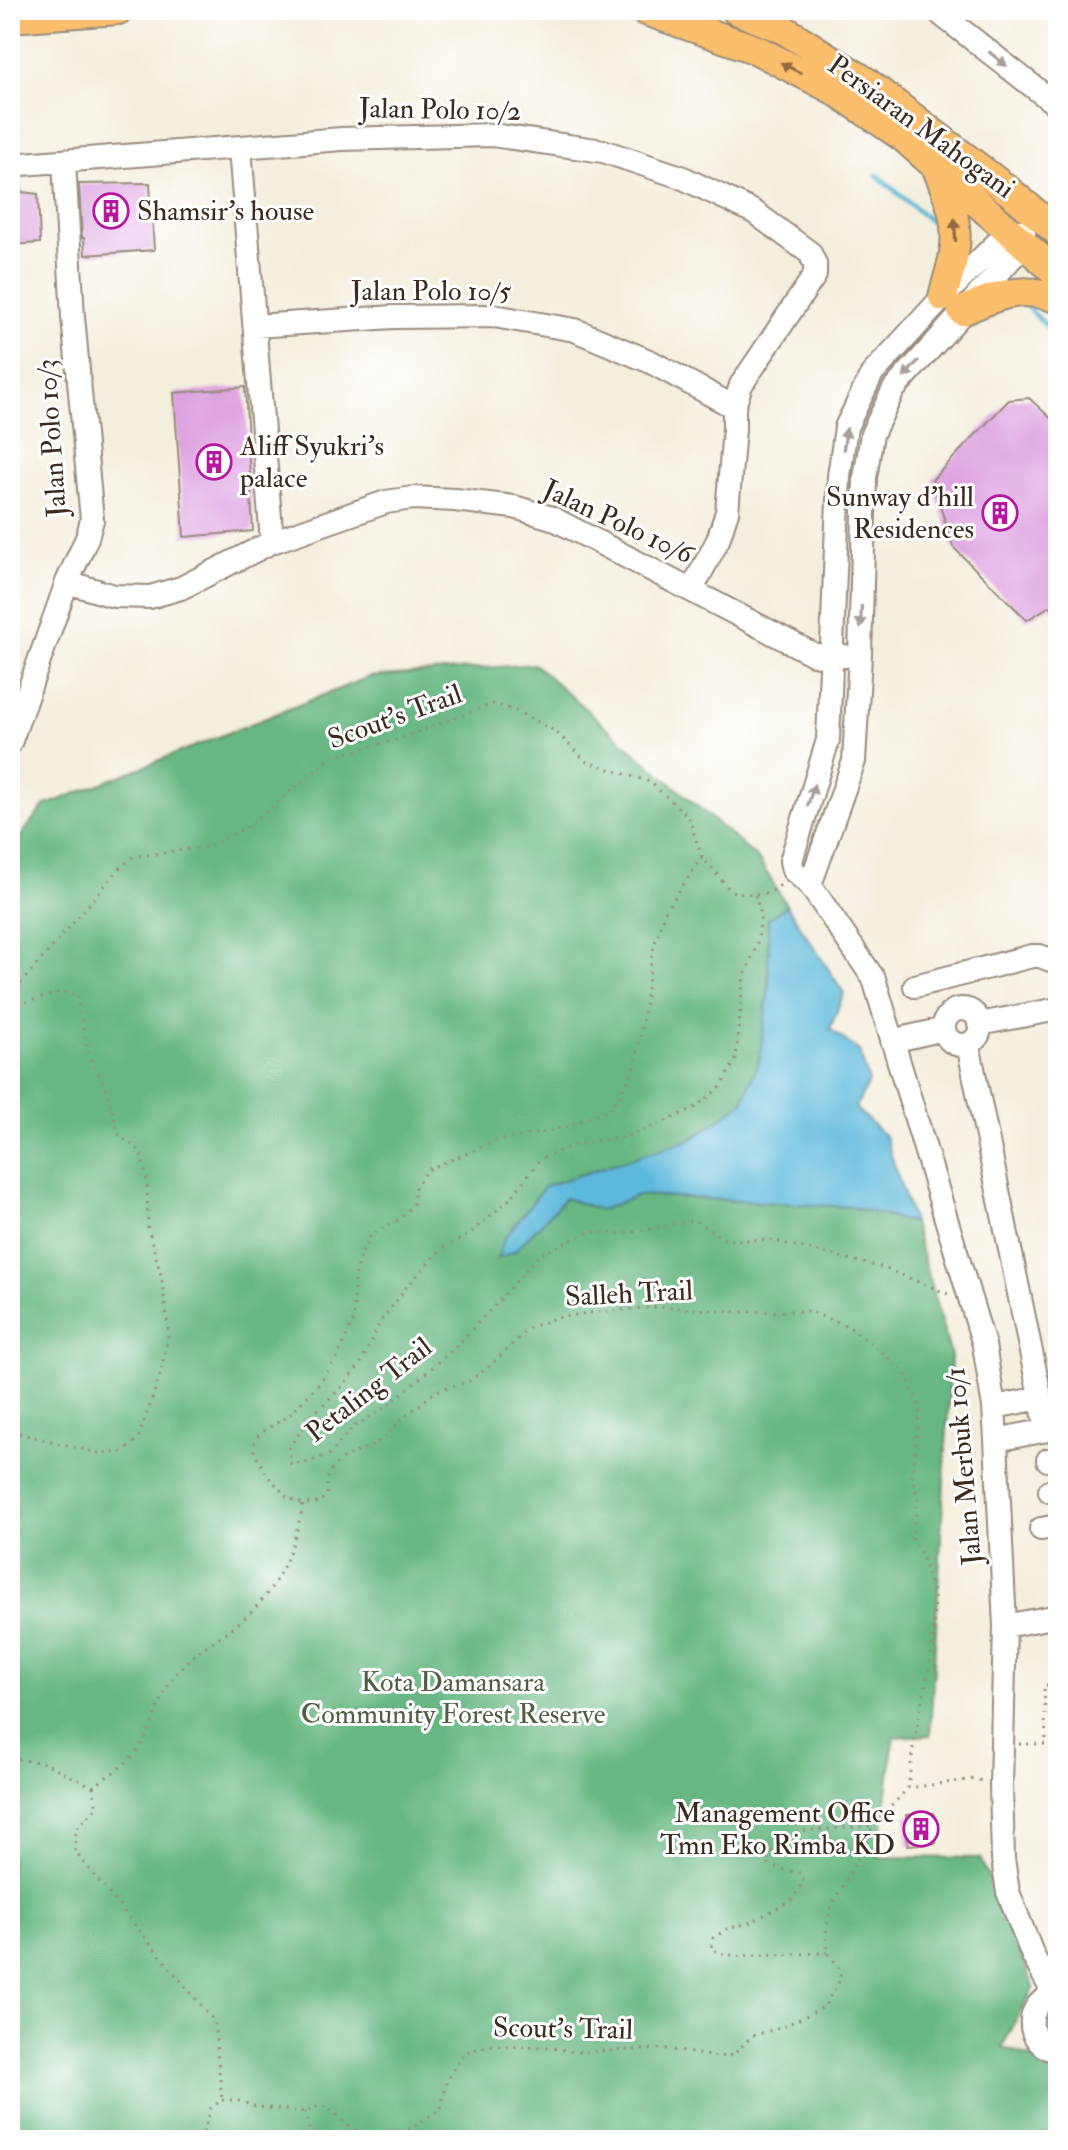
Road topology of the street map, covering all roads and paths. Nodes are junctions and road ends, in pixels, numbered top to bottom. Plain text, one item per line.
1 (118, 10) edge
2 (643, 10) edge
3 (736, 10) edge
4 (939, 10) edge
5 (1053, 10) edge
6 (1058, 14) edge
7 (10, 18) edge
8 (1058, 106) edge
9 (934, 134) junction
10 (240, 148) junction
11 (64, 162) junction
12 (10, 165) edge
13 (935, 165) junction
14 (1058, 232) edge
15 (1019, 235) junction
16 (1058, 254) edge
17 (1058, 274) edge
18 (1058, 299) edge
19 (953, 304) junction
20 (255, 326) junction
21 (734, 407) junction
22 (272, 542) junction
23 (67, 582) junction
24 (692, 589) junction
25 (822, 655) junction
26 (860, 655) junction
27 (10, 743) edge
28 (702, 857) junction
29 (801, 877) junction
30 (755, 895) junction
31 (1058, 963) edge
32 (956, 976) junction
33 (915, 986) dead end
34 (10, 996) edge
35 (10, 1007) edge
36 (962, 1009) junction
37 (1058, 1009) edge
38 (979, 1024) junction
39 (944, 1029) junction
40 (892, 1041) junction
41 (968, 1044) junction
42 (971, 1302) junction
43 (1041, 1398) junction
44 (994, 1407) junction
45 (1053, 1429) edge
46 (10, 1431) edge
47 (996, 1440) junction
48 (303, 1504) junction
49 (1058, 1616) edge
50 (1005, 1626) junction
51 (1058, 1685) edge
52 (1003, 1744) junction
53 (10, 1758) edge
54 (1001, 1785) junction
55 (93, 1787) junction
56 (908, 1788) junction
57 (873, 1826) junction
58 (828, 1953) junction
59 (1056, 1994) edge
60 (1058, 2051) edge
61 (222, 2100) junction
62 (305, 2112) junction
63 (201, 2140) edge
64 (312, 2140) edge

1 - 7 main road
13 -> 2 main road, Persiaran Mahogani
3 - 9 main road, Persiaran Mahogani
4 -> 8 street
5 - 6 path
9 - 14 main road, Persiaran Mahogani
9 - 15 main road
10 - 11 street, Jalan Polo 10/2
10 - 20 street
10 - 21 street, Jalan Polo 10/2
11 - 12 street, Jalan Polo 10/2
11 - 23 street, Jalan Polo 10/3
13 - 15 main road, Persiaran Mahogani
19 -> 13 main road
15 - 16 main road
15 - 17 main road, Persiaran Mahogani
15 - 19 street
18 - 19 main road
25 -> 19 street
19 -> 26 street
20 - 21 street, Jalan Polo 10/5
20 - 22 street
21 - 24 street, Jalan Polo 10/2
22 - 23 street, Jalan Polo 10/6
22 - 24 street, Jalan Polo 10/6
23 - 27 street, Jalan Polo 10/3
24 - 25 street, Jalan Polo 10/6
25 - 26 street
29 -> 25 street
26 - 29 street
28 - 30 path, Scout's Trail
28 - 34 path, Scout's Trail
28 - 48 path
29 - 30 path
29 - 40 street, Jalan Merbuk 10/1
30 - 42 path, Petaling Trail
31 - 32 street
32 - 33 street
32 - 36 street
35 - 46 path
36 - 38 street
36 - 39 street
37 - 38 street
38 - 41 street
39 - 40 street
39 - 41 street
40 - 42 street, Jalan Merbuk 10/1
41 - 43 street
42 - 44 street, Jalan Merbuk 10/1
43 - 44 street
43 - 45 street
44 - 47 street, Jalan Merbuk 10/1
45 - 47 street
47 - 50 street, Jalan Merbuk 10/1
48 - 55 path
48 - 56 path, Salleh Trail
49 - 50 street
50 - 52 street, Jalan Merbuk 10/1
51 - 52 path
52 - 54 street, Jalan Merbuk 10/1
53 - 55 path
54 - 56 path
54 - 59 street, Jalan Merbuk 10/1
55 - 61 path
56 - 57 path, Scout's Trail
57 - 58 path, Scout's Trail
57 - 58 path
58 - 62 path, Scout's Trail
59 - 60 street
61 - 62 path, Scout's Trail
61 - 63 path
62 - 64 path

